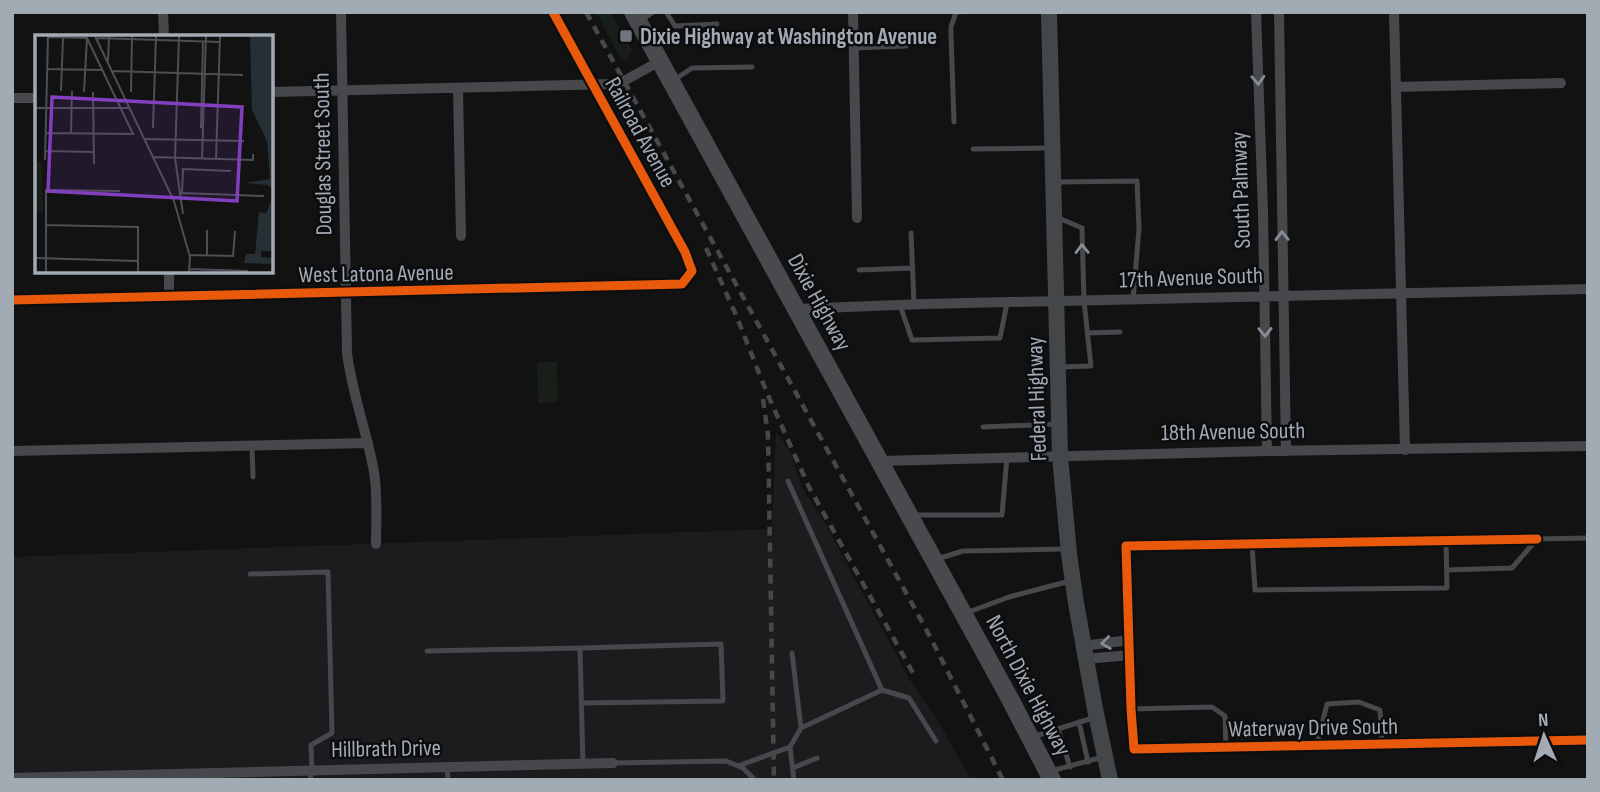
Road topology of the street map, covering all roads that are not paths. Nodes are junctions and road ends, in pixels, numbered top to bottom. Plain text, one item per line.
1 (163, 12) edge
2 (341, 12) edge
3 (553, 12) edge
4 (666, 12) edge
5 (853, 12) edge
6 (958, 12) edge
7 (1049, 12) edge
8 (1256, 12) edge
9 (1279, 12) edge
10 (1394, 12) edge
11 (642, 16) edge
12 (717, 24) dead end
13 (164, 35) edge
14 (906, 46) dead end
15 (854, 48) junction
16 (660, 61) junction
17 (752, 67) dead end
18 (671, 82) junction
19 (1561, 83) dead end
20 (593, 85) junction
21 (1396, 87) junction
22 (458, 88) junction
23 (342, 91) junction
24 (273, 92) edge
25 (12, 98) edge
26 (35, 98) edge
27 (954, 122) dead end
28 (1052, 148) junction
29 (973, 149) dead end
30 (1053, 182) junction
31 (1054, 216) junction
32 (857, 218) dead end
33 (911, 233) dead end
34 (461, 236) dead end
35 (913, 268) junction
36 (859, 270) dead end
37 (692, 271) joint
38 (169, 273) edge
39 (1588, 289) edge
40 (346, 292) junction
41 (1401, 294) junction
42 (169, 296) junction
43 (1265, 296) junction
44 (1283, 296) junction
45 (12, 300) edge
46 (1133, 300) junction
47 (1056, 301) junction
48 (1084, 301) junction
49 (1007, 302) junction
50 (915, 304) junction
51 (900, 305) junction
52 (796, 309) junction
53 (1120, 332) dead end
54 (1087, 333) junction
55 (1058, 367) junction
56 (1059, 424) junction
57 (982, 427) dead end
58 (368, 443) junction
59 (253, 446) junction
60 (1588, 446) edge
61 (1405, 450) junction
62 (12, 451) edge
63 (1268, 451) junction
64 (1286, 451) junction
65 (1060, 456) junction
66 (1007, 457) junction
67 (879, 461) junction
68 (253, 477) dead end
69 (788, 481) dead end
70 (909, 515) junction
71 (1588, 538) edge
72 (1536, 539) junction
73 (1446, 541) junction
74 (376, 544) dead end
75 (1252, 544) junction
76 (1069, 549) junction
77 (934, 560) junction
78 (1447, 570) junction
79 (250, 574) dead end
80 (1073, 580) junction
81 (964, 614) junction
82 (1129, 639) junction
83 (580, 648) junction
84 (427, 651) dead end
85 (1084, 652) junction
86 (792, 653) dead end
87 (1129, 655) junction
88 (882, 690) junction
89 (582, 703) junction
90 (1131, 709) junction
91 (1096, 718) junction
92 (1079, 722) junction
93 (801, 728) junction
94 (1058, 729) junction
95 (1031, 738) junction
96 (1588, 740) edge
97 (936, 741) dead end
98 (1382, 744) junction
99 (1317, 746) junction
100 (790, 747) junction
101 (1226, 747) junction
102 (1105, 757) junction
103 (817, 758) dead end
104 (1088, 762) junction
105 (613, 763) joint
106 (583, 764) junction
107 (738, 766) junction
108 (447, 767) junction
109 (1070, 767) junction
110 (793, 768) junction
111 (311, 775) edge
112 (1050, 776) edge
113 (185, 777) edge
114 (12, 778) edge
115 (448, 780) edge
116 (755, 780) edge
117 (794, 780) edge
118 (1110, 780) edge

1 - 13 street
2 - 23 street, Douglas Street South
3 - 20 street, Railroad Avenue
4 - 12 lane
5 - 15 street
6 - 27 lane
7 - 28 main road, Federal Highway
8 -> 43 street, South Palmway
44 -> 9 street, South Palmway
10 - 21 street
11 - 16 main road, Dixie Highway
14 - 15 lane
15 - 32 street
16 - 18 main road, Dixie Highway
16 - 20 street
17 - 18 lane
18 - 52 main road, Dixie Highway
19 - 21 street
20 - 22 street
20 - 37 street, Railroad Avenue
21 - 41 street
22 - 23 street
22 - 34 street
23 - 24 street
23 - 40 street, Douglas Street South
25 - 26 street
28 - 29 lane
28 - 30 main road, Federal Highway
30 - 31 main road, Federal Highway
30 - 46 lane
31 - 47 main road, Federal Highway
48 -> 31 lane
33 - 35 lane
35 - 36 lane
35 - 50 lane
37 - 40 street, West Latona Avenue
38 - 42 street
39 - 41 street, 17th Avenue South
40 - 42 street, West Latona Avenue
40 - 58 street, Douglas Street South
41 - 44 street, 17th Avenue South
41 - 61 street
42 - 45 street, West Latona Avenue
43 - 44 street, 17th Avenue South
43 - 46 street, 17th Avenue South
43 -> 63 street, South Palmway
44 - 64 street, South Palmway
46 - 48 street, 17th Avenue South
47 - 48 street, 17th Avenue South
47 - 49 street, 17th Avenue South
47 - 55 main road, Federal Highway
48 - 54 lane
49 - 50 street, 17th Avenue South
49 - 51 lane
50 - 51 street, 17th Avenue South
51 - 52 street, 17th Avenue South
52 - 67 main road, Dixie Highway
53 - 54 lane
54 - 55 lane
55 - 56 main road, Federal Highway
56 - 57 lane
56 - 65 main road, Federal Highway
58 - 59 street
58 - 74 street, Douglas Street South
59 - 62 street
59 - 68 lane
60 - 61 street, 18th Avenue South
61 - 64 street, 18th Avenue South
63 - 64 street, 18th Avenue South
63 - 65 street, 18th Avenue South
65 - 66 street, 18th Avenue South
65 - 76 main road, Federal Highway
66 - 67 street, 18th Avenue South
66 - 70 lane
67 - 70 main road, Dixie Highway
69 - 88 lane
70 - 77 main road, Dixie Highway
71 - 72 lane
72 - 73 street
72 - 78 lane
73 - 75 street
73 - 78 lane
75 - 78 lane
75 - 82 street, Waterway Drive South
76 - 77 lane
76 - 80 main road, Federal Highway
77 - 81 main road, Dixie Highway
79 - 111 lane
80 - 81 lane
80 - 85 main road, Federal Highway
81 - 95 main road, North Dixie Highway
82 -> 85 street
82 - 87 street, Waterway Drive South
83 - 84 lane
83 - 89 lane
83 - 89 lane
85 - 87 street
85 - 91 main road, Federal Highway
86 - 93 lane
87 - 90 street, Waterway Drive South
88 - 93 lane
88 - 97 lane
89 - 106 lane
90 - 101 lane
90 - 101 street, Waterway Drive South
91 - 92 lane
91 - 102 main road, Federal Highway
92 - 94 lane
92 - 104 lane
93 - 100 lane
94 - 95 lane
94 - 109 lane
95 - 112 main road, North Dixie Highway
96 - 98 street, Waterway Drive South
98 - 99 street, Waterway Drive South
98 - 99 lane
99 - 101 street, Waterway Drive South
100 - 107 lane
100 - 110 lane
102 - 104 lane
102 - 118 main road, Federal Highway
103 - 110 lane
104 - 109 lane
105 - 106 street, Hillbrath Drive
105 - 107 lane, Hillbrath Drive
106 - 108 street, Hillbrath Drive
107 - 116 lane, Hillbrath Drive
108 - 111 street, Hillbrath Drive
108 - 115 lane
109 - 112 lane
110 - 117 lane
111 - 113 street, Hillbrath Drive
113 - 114 street, Hillbrath Drive

